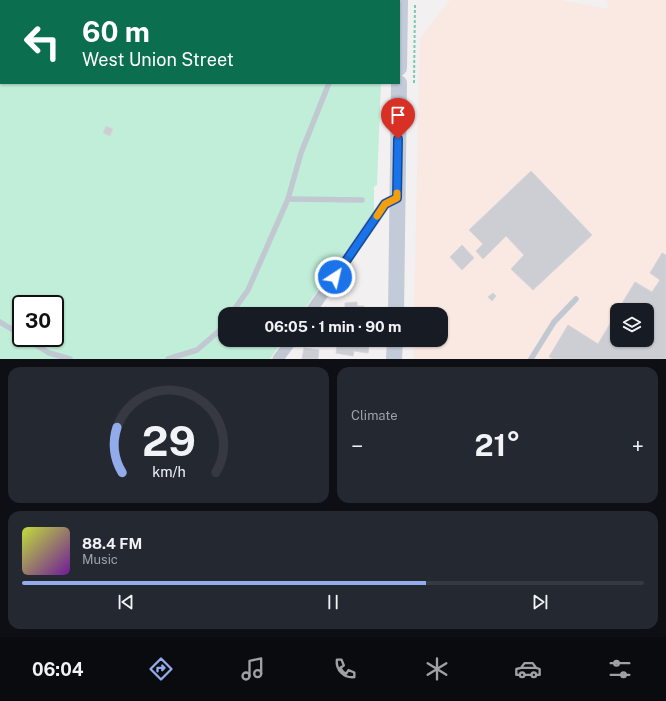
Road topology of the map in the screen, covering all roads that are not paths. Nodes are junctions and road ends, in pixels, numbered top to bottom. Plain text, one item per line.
1 (329, 84) edge
2 (399, 84) edge
3 (397, 198) junction
4 (288, 199) junction
5 (362, 200) dead end
6 (576, 299) dead end
7 (236, 307) edge
8 (314, 307) edge
9 (396, 307) edge
10 (0, 322) edge
11 (12, 329) edge
12 (218, 332) edge
13 (39, 347) edge
14 (287, 347) edge
15 (395, 347) edge
16 (62, 358) edge
17 (70, 359) edge
18 (168, 359) edge
19 (278, 359) edge
20 (394, 359) edge
21 (531, 359) edge

1 - 4 lane
2 - 3 main road
3 - 8 street
3 - 9 main road
4 - 5 lane
4 - 7 lane
6 - 21 lane
10 - 11 lane
12 - 18 lane
13 - 16 lane
14 - 19 street
15 - 20 main road
16 - 17 lane

